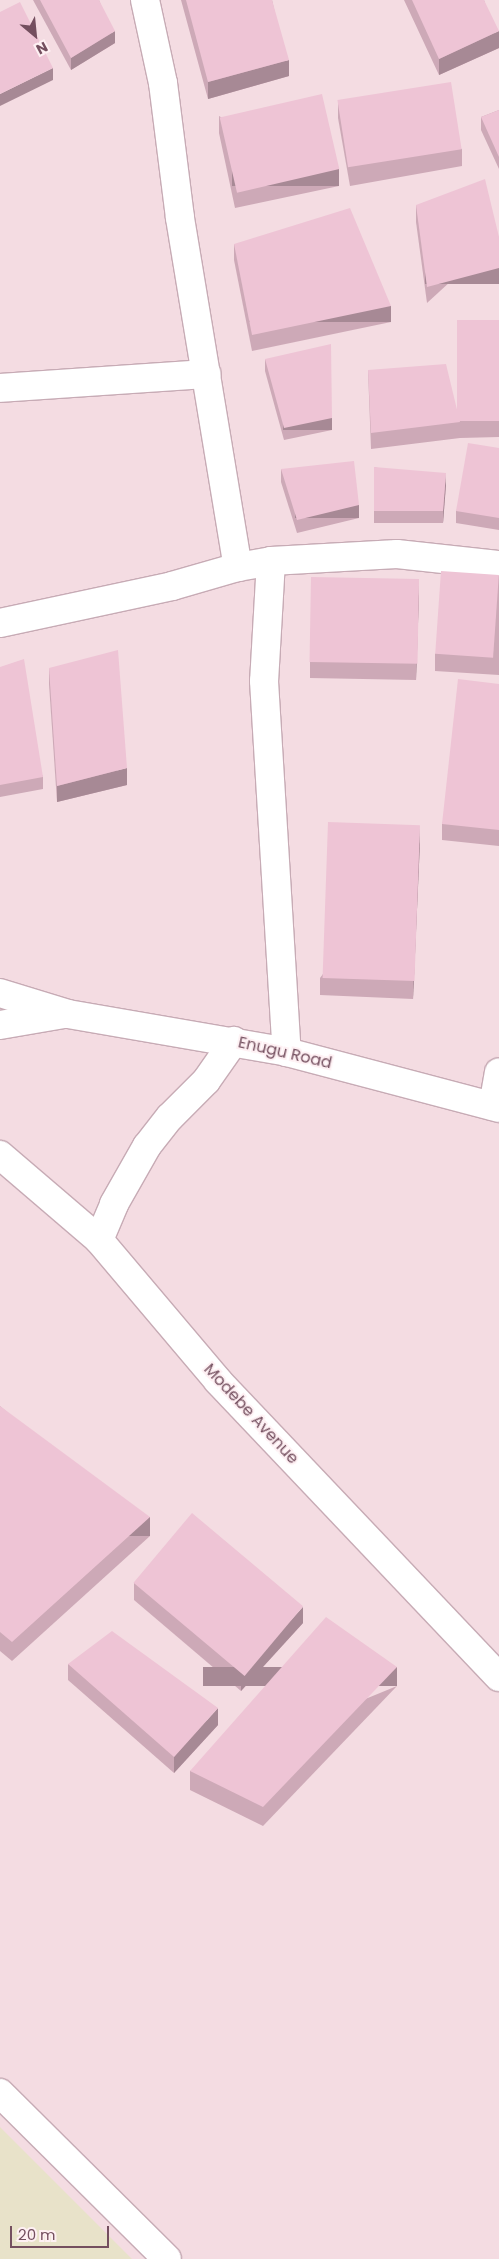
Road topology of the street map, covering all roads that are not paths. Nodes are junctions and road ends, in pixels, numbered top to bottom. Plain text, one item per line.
1 (145, 0) edge
2 (207, 374) junction
3 (0, 388) edge
4 (271, 561) junction
5 (499, 565) edge
6 (238, 567) junction
7 (0, 623) edge
8 (0, 993) edge
9 (68, 1014) junction
10 (0, 1025) edge
11 (234, 1041) junction
12 (287, 1052) junction
13 (499, 1073) edge
14 (496, 1107) edge
15 (0, 1155) edge
16 (99, 1240) junction
17 (499, 1677) edge
18 (0, 2093) edge
19 (167, 2259) edge

1 - 2 street
2 - 3 street
2 - 6 street
4 - 5 street
4 - 6 street
4 - 12 street
6 - 7 street
8 - 9 street
9 - 10 street
9 - 11 street, Enugu Road
11 - 12 street, Enugu Road
11 - 16 street
12 - 14 street, Enugu Road
13 - 14 street
15 - 16 street, Modebe Avenue
16 - 17 street, Modebe Avenue
18 - 19 street

